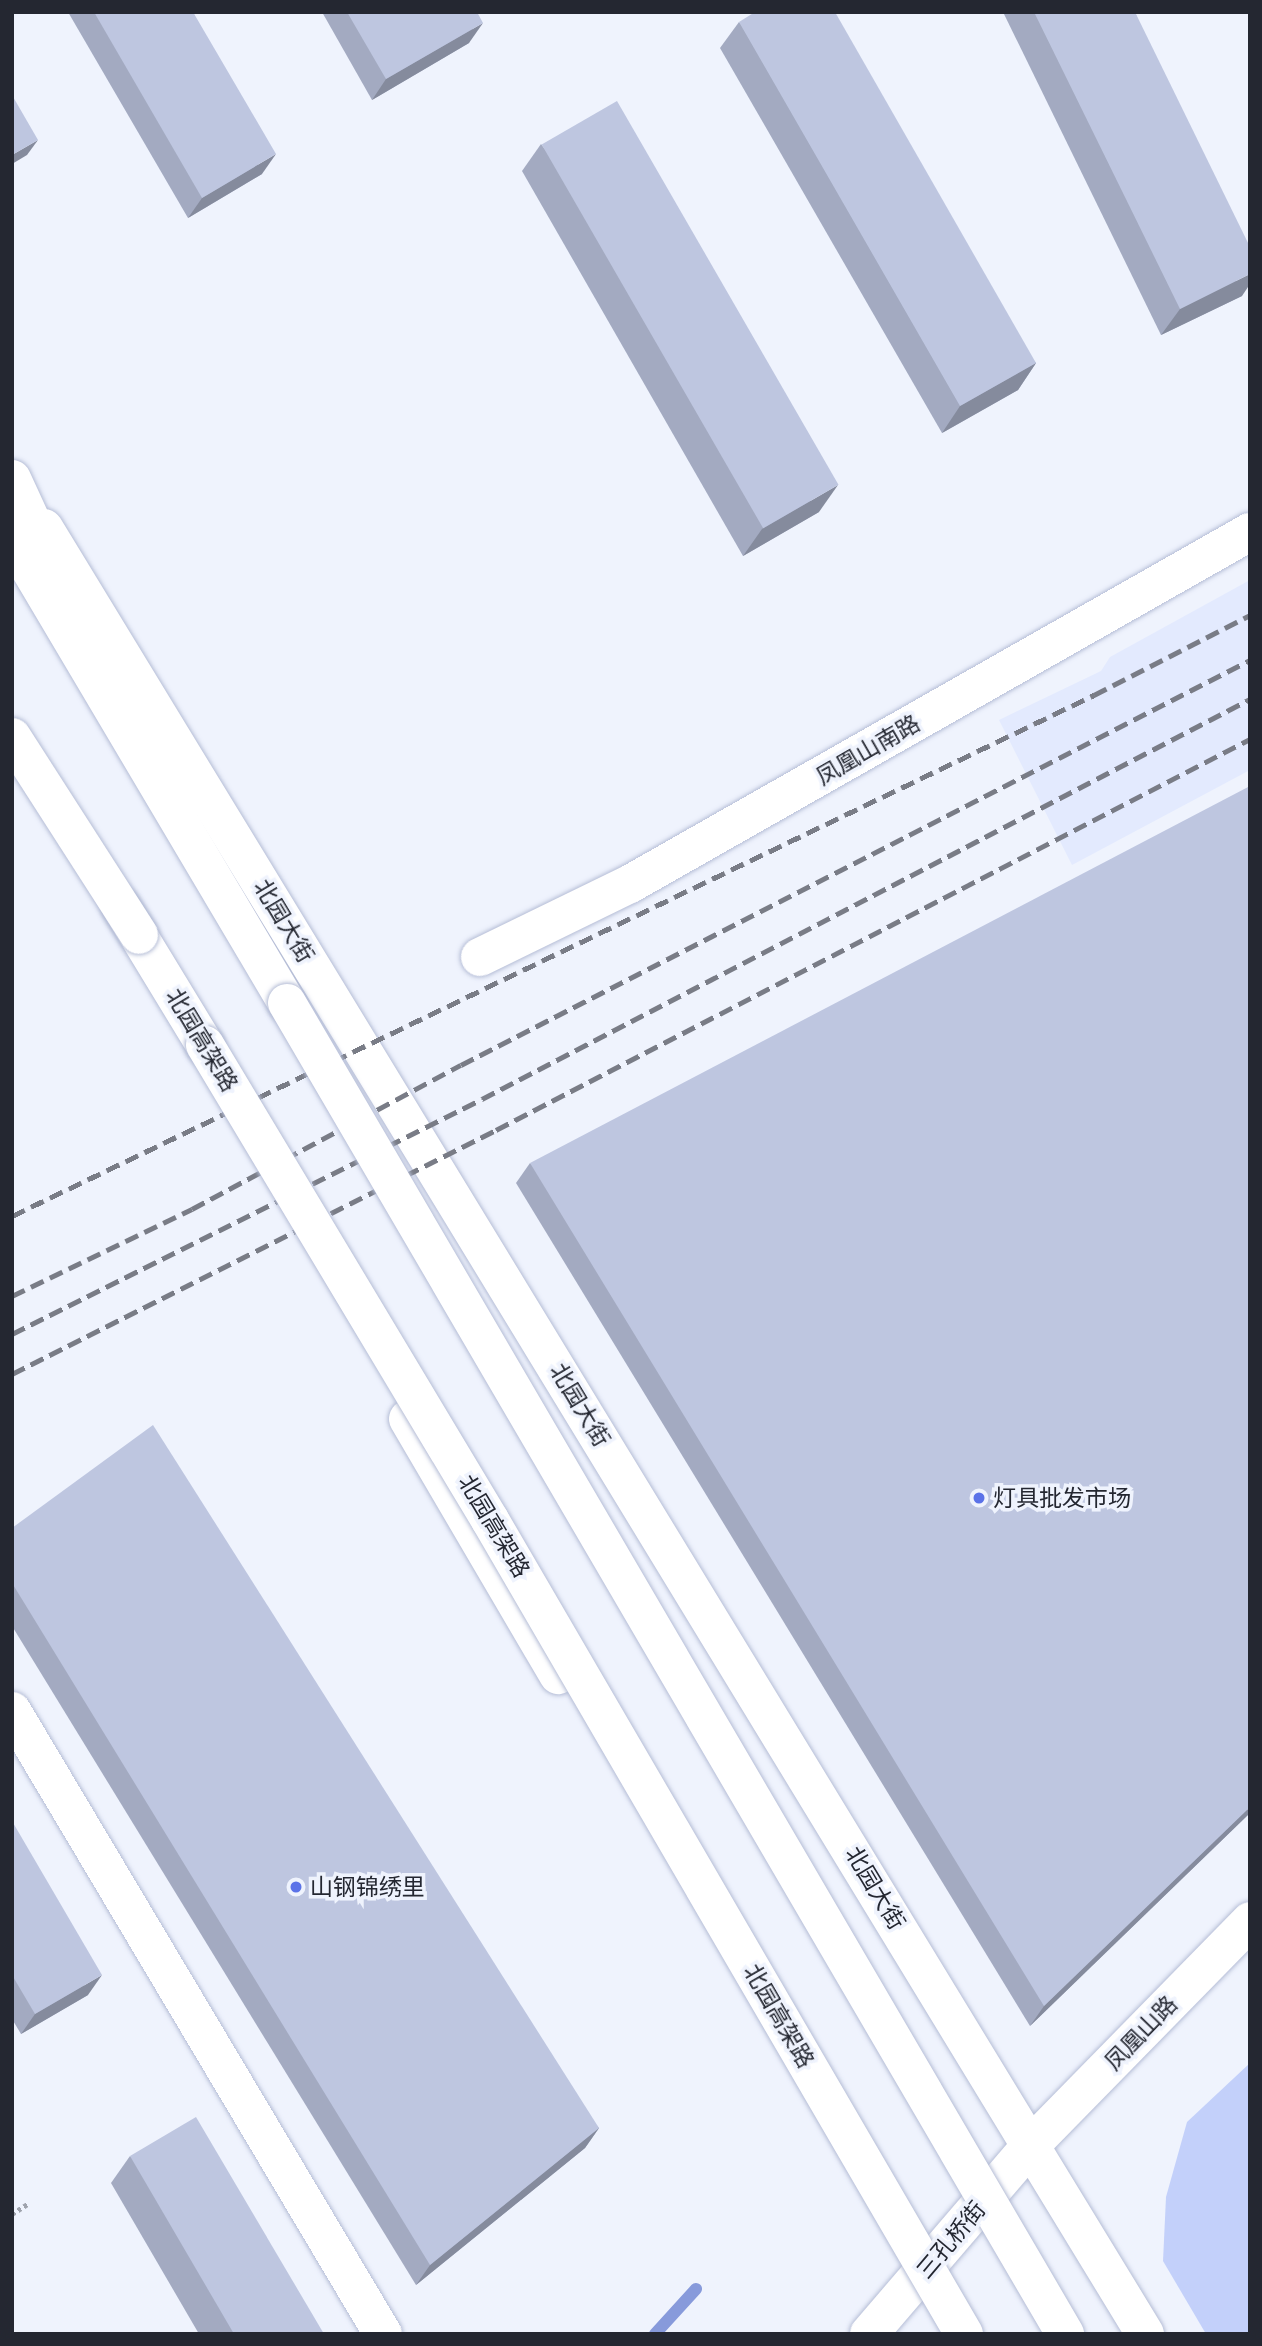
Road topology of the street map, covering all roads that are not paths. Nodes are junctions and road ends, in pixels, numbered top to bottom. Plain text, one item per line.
1 (12, 478) edge
2 (1250, 532) edge
3 (12, 539) edge
4 (12, 725) edge
5 (12, 735) edge
6 (133, 742) junction
7 (139, 936) junction
8 (481, 957) dead end
9 (12, 1711) edge
10 (1250, 1921) edge
11 (1032, 2144) junction
12 (916, 2282) junction
13 (383, 2334) edge
14 (869, 2334) edge
15 (947, 2334) edge
16 (964, 2334) edge
17 (1065, 2334) edge
18 (1145, 2334) edge

1 - 6 main road
1 - 11 main road, 北园大街
2 - 8 main road, 凤凰山南路
3 - 6 main road
4 - 7 main road, 北园高架路, bridge
5 - 7 main road, bridge
5 - 12 main road
6 - 17 main road, bridge
7 - 16 main road, 北园高架路, bridge
9 - 13 main road
10 - 11 main road, 凤凰山路
11 - 12 main road, 三孔桥街
11 - 18 main road, 北园大街
12 - 14 main road, 三孔桥街
12 - 15 main road

